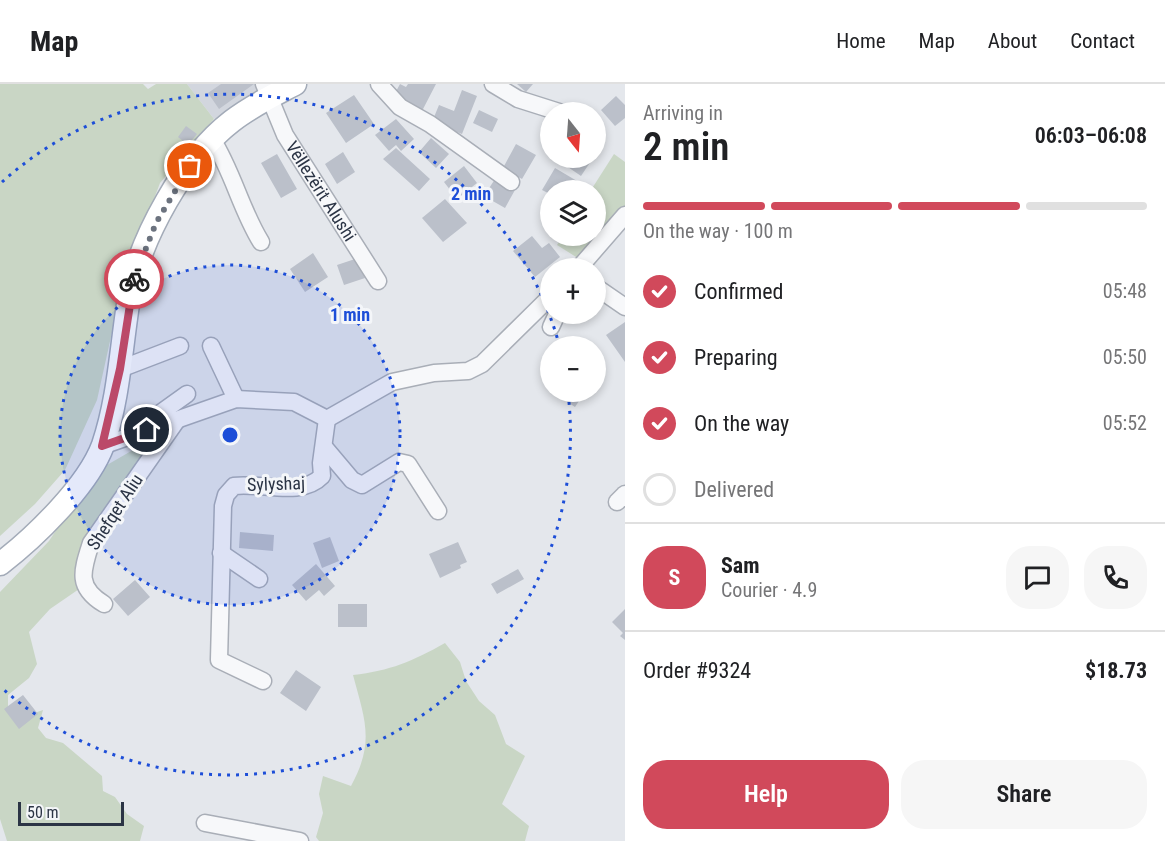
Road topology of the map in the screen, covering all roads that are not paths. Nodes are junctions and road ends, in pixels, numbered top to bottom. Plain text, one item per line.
1 (295, 84) edge
2 (379, 84) edge
3 (493, 84) edge
4 (266, 91) edge
5 (540, 106) edge
6 (212, 139) junction
7 (512, 182) dead end
8 (625, 215) edge
9 (261, 242) dead end
10 (588, 258) edge
11 (378, 280) dead end
12 (606, 294) edge
13 (540, 307) edge
14 (625, 307) edge
15 (180, 346) dead end
16 (211, 346) dead end
17 (120, 369) junction
18 (187, 394) dead end
19 (236, 399) junction
20 (327, 419) junction
21 (177, 420) junction
22 (128, 437) junction
23 (102, 446) junction
24 (325, 448) junction
25 (438, 511) dead end
26 (221, 552) junction
27 (0, 564) edge
28 (259, 579) dead end
29 (104, 604) dead end
30 (263, 681) dead end
31 (205, 823) dead end
32 (300, 841) edge

1 - 4 main road
2 - 7 street
3 - 5 street
4 - 6 main road
4 - 11 street, Vëllezërit Alushi
6 - 9 street
6 - 17 main road
8 - 10 street
12 - 14 street
13 - 20 street
15 - 17 street
16 - 19 street
17 - 23 main road
18 - 22 street
19 - 20 street
19 - 21 street
20 - 24 street, Sylyshaj
21 - 22 street
21 - 29 street, Shefqet Aliu
22 - 23 street
23 - 27 main road
24 - 25 street
24 - 26 street, Sylyshaj
26 - 28 street
26 - 30 street, Sylyshaj
31 - 32 street

